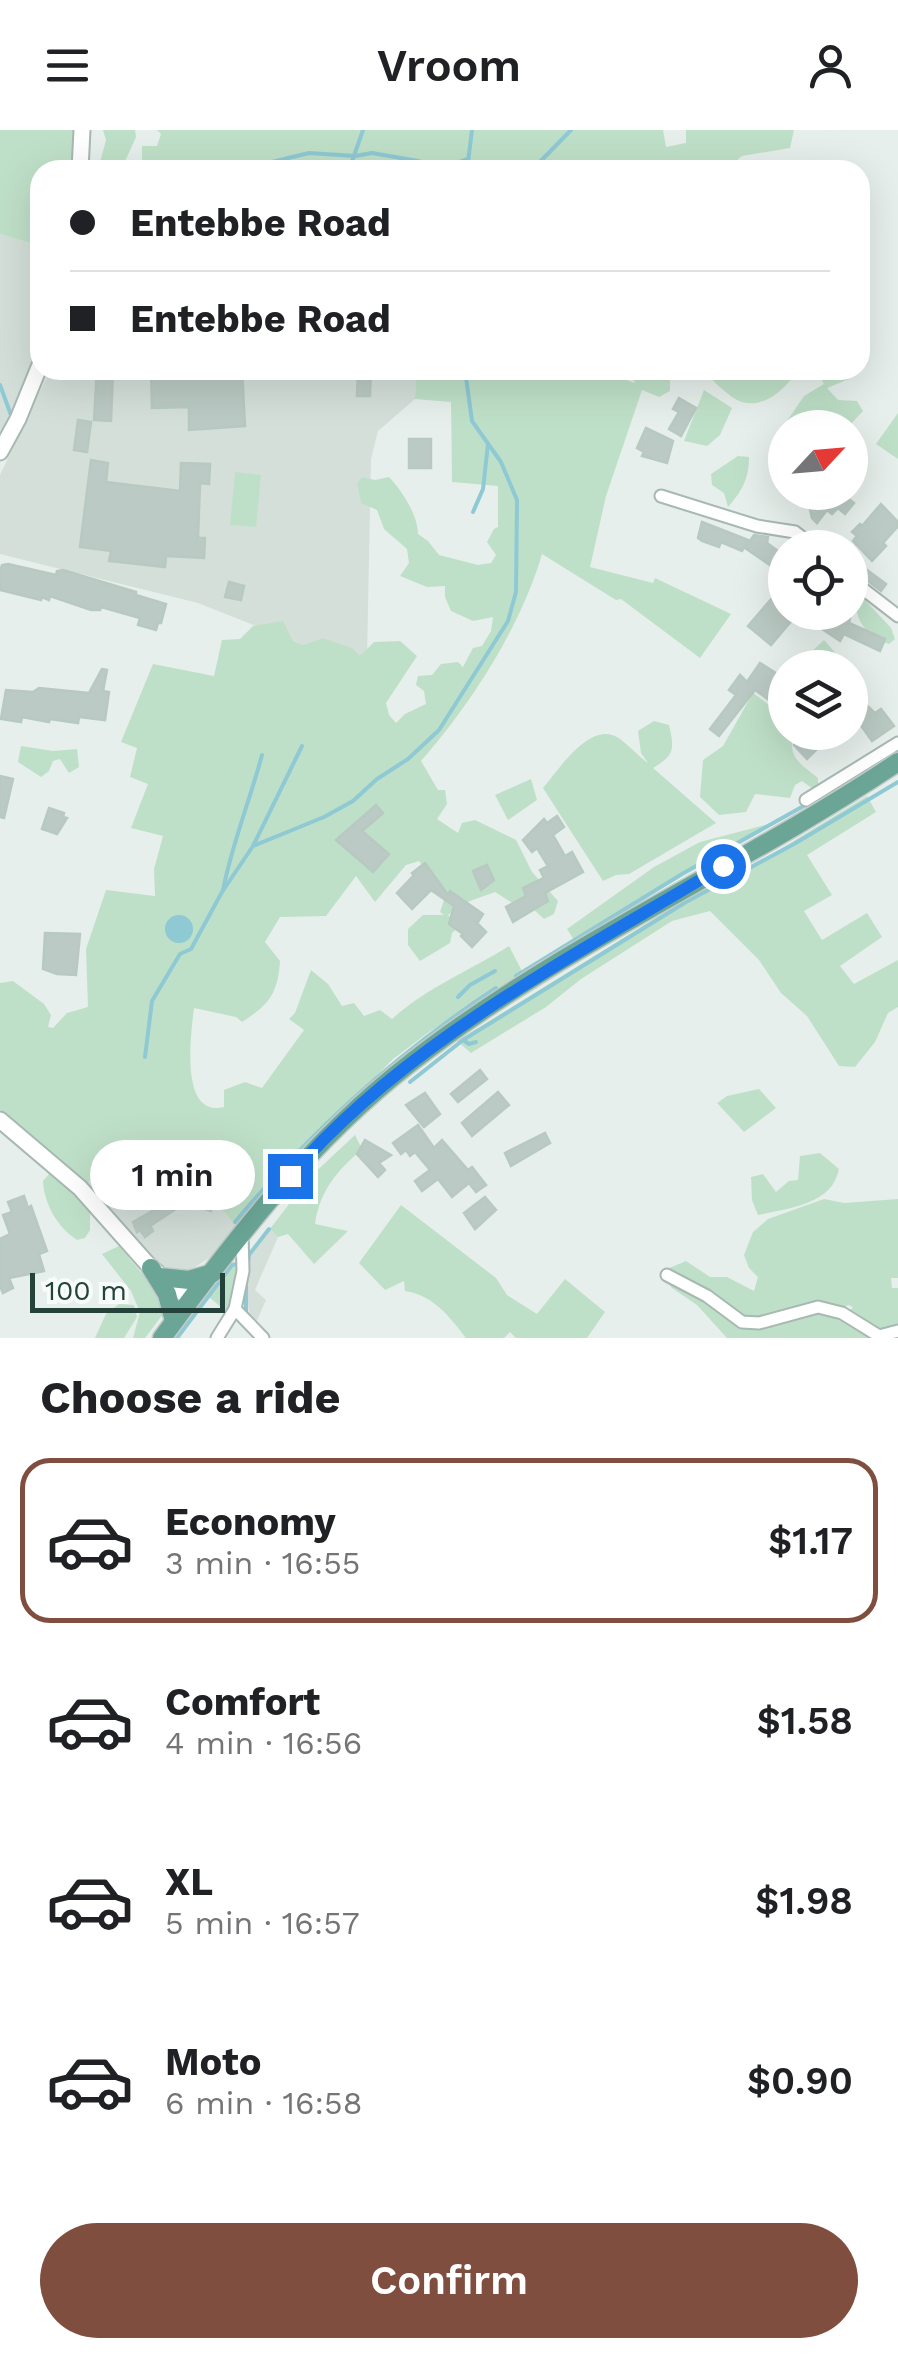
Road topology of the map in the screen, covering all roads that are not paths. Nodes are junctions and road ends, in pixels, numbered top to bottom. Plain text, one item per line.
1 (82, 130) edge
2 (80, 160) edge
3 (34, 380) edge
4 (0, 452) edge
5 (660, 496) dead end
6 (782, 530) edge
7 (868, 593) edge
8 (898, 616) edge
9 (898, 743) edge
10 (898, 762) edge
11 (806, 800) dead end
12 (0, 1120) edge
13 (242, 1234) junction
14 (155, 1272) junction
15 (213, 1273) junction
16 (668, 1275) dead end
17 (192, 1300) junction
18 (235, 1309) junction
19 (174, 1321) junction
20 (898, 1331) edge
21 (162, 1338) edge
22 (217, 1338) edge
23 (262, 1338) edge

1 - 2 street
3 - 4 street
5 - 6 street
7 - 8 street
9 - 11 street
10 - 13 main road
12 - 14 street
13 - 15 main road
13 - 18 street
14 - 15 main road
14 - 17 street
14 - 19 main road
15 - 17 main road
16 - 20 street
17 - 19 main road
18 - 22 street
18 - 23 street
19 - 21 main road

